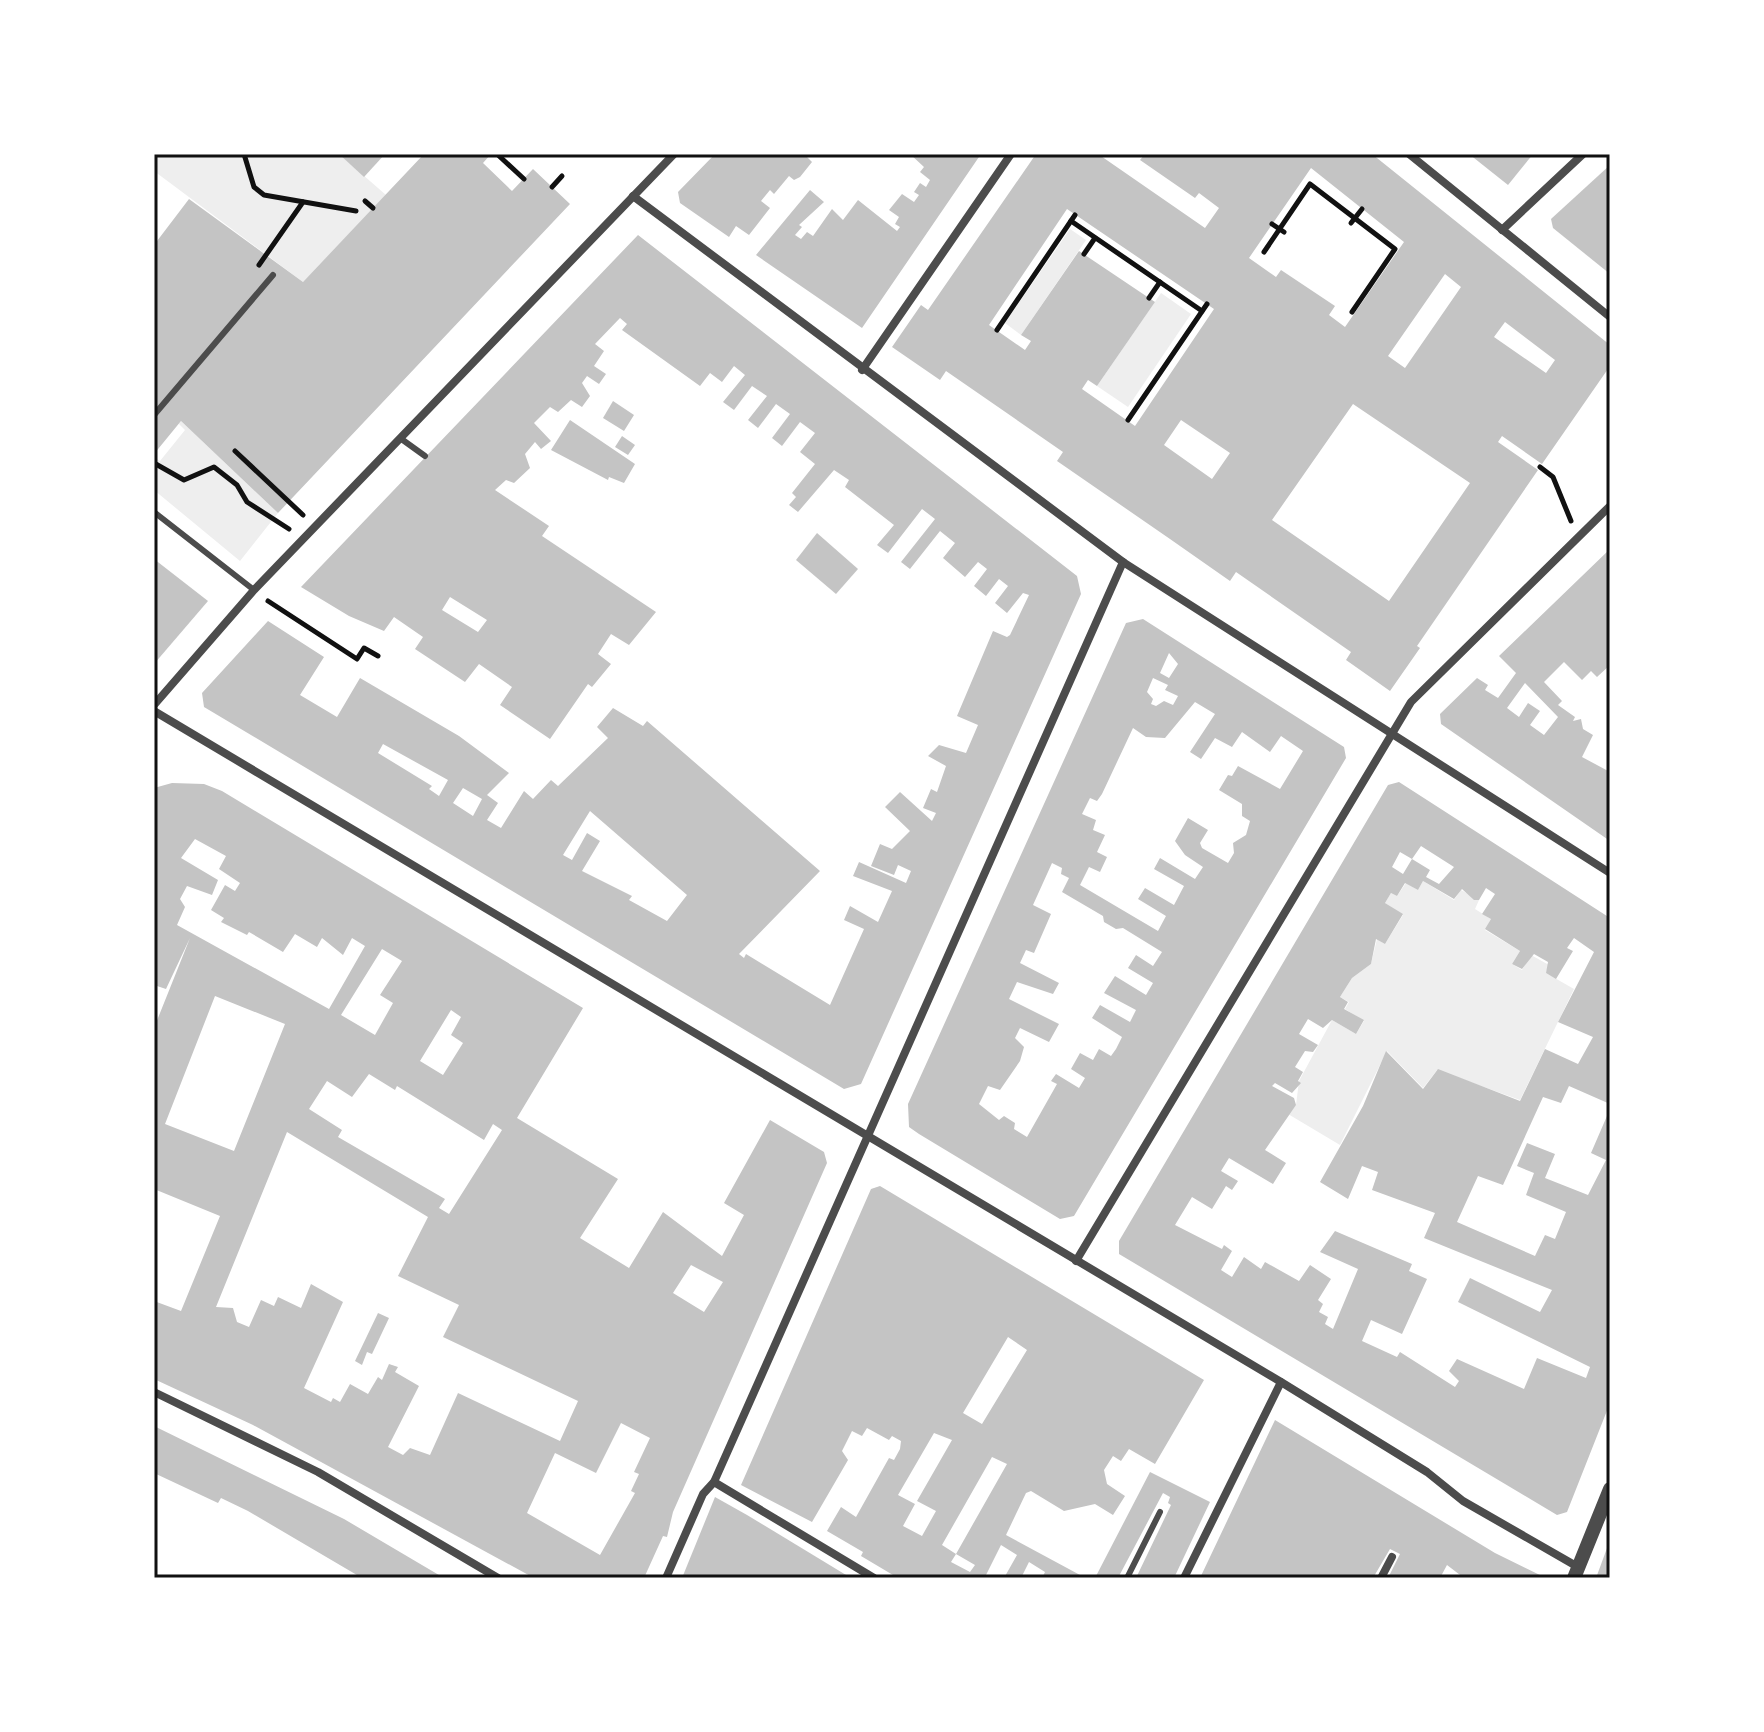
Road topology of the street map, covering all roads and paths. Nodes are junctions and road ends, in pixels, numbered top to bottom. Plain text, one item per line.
1 (244, 154) edge
2 (497, 154) edge
3 (674, 154) edge
4 (1011, 154) edge
5 (1409, 154) edge
6 (1583, 154) edge
7 (562, 176) dead end
8 (524, 179) dead end
9 (552, 187) dead end
10 (633, 196) junction
11 (365, 201) dead end
12 (303, 202) junction
13 (373, 208) dead end
14 (1362, 209) dead end
15 (356, 211) dead end
16 (1075, 215) dead end
17 (1071, 221) junction
18 (1351, 223) dead end
19 (1272, 224) dead end
20 (1502, 230) junction
21 (1284, 232) dead end
22 (1095, 238) junction
23 (1264, 252) dead end
24 (1084, 254) dead end
25 (273, 275) joint
26 (1160, 282) junction
27 (1149, 298) dead end
28 (1207, 304) dead end
29 (1202, 311) junction
30 (1352, 312) dead end
31 (1610, 317) edge
32 (997, 330) dead end
33 (862, 370) junction
34 (154, 415) edge
35 (1128, 420) dead end
36 (400, 438) junction
37 (235, 451) dead end
38 (425, 456) dead end
39 (154, 463) edge
40 (1540, 467) dead end
41 (289, 502) dead end
42 (1610, 506) edge
43 (154, 512) edge
44 (1583, 533) junction
45 (304, 538) junction
46 (1123, 562) junction
47 (254, 590) junction
48 (378, 656) dead end
49 (154, 708) edge
50 (1391, 733) junction
51 (1610, 873) edge
52 (867, 1137) junction
53 (1076, 1261) junction
54 (1281, 1382) junction
55 (154, 1392) edge
56 (714, 1482) junction
57 (1610, 1489) edge
58 (1160, 1512) dead end
59 (1392, 1557) dead end
60 (1576, 1572) edge
61 (498, 1578) edge
62 (666, 1578) edge
63 (874, 1578) edge
64 (1127, 1578) edge
65 (1184, 1578) edge
66 (1381, 1578) edge

1 - 12 path
2 - 8 path
3 - 10 street
4 - 33 street
5 - 20 street
6 - 20 street
7 - 9 path
10 - 33 street
10 - 36 street
11 - 13 path
12 - 15 path
12 - 25 path
14 - 18 path
16 - 17 path
17 - 22 path
17 - 32 path
19 - 21 path
20 - 31 street
22 - 24 path
22 - 26 path
23 - 30 path
25 - 34 lane
26 - 27 path
26 - 29 path
28 - 29 path
29 - 35 path
33 - 46 street
36 - 38 lane
36 - 45 street
37 - 41 path
39 - 45 path
40 - 44 path
42 - 44 street
43 - 47 lane
44 - 50 street
45 - 47 street
46 - 50 street
46 - 52 street
47 - 48 path
47 - 49 street
49 - 52 street
50 - 51 street
50 - 53 street
52 - 53 street
52 - 56 street
53 - 54 street
54 - 60 street
54 - 65 street
55 - 61 street
56 - 62 street
56 - 63 street
57 - 60 street
58 - 64 lane
59 - 66 street

